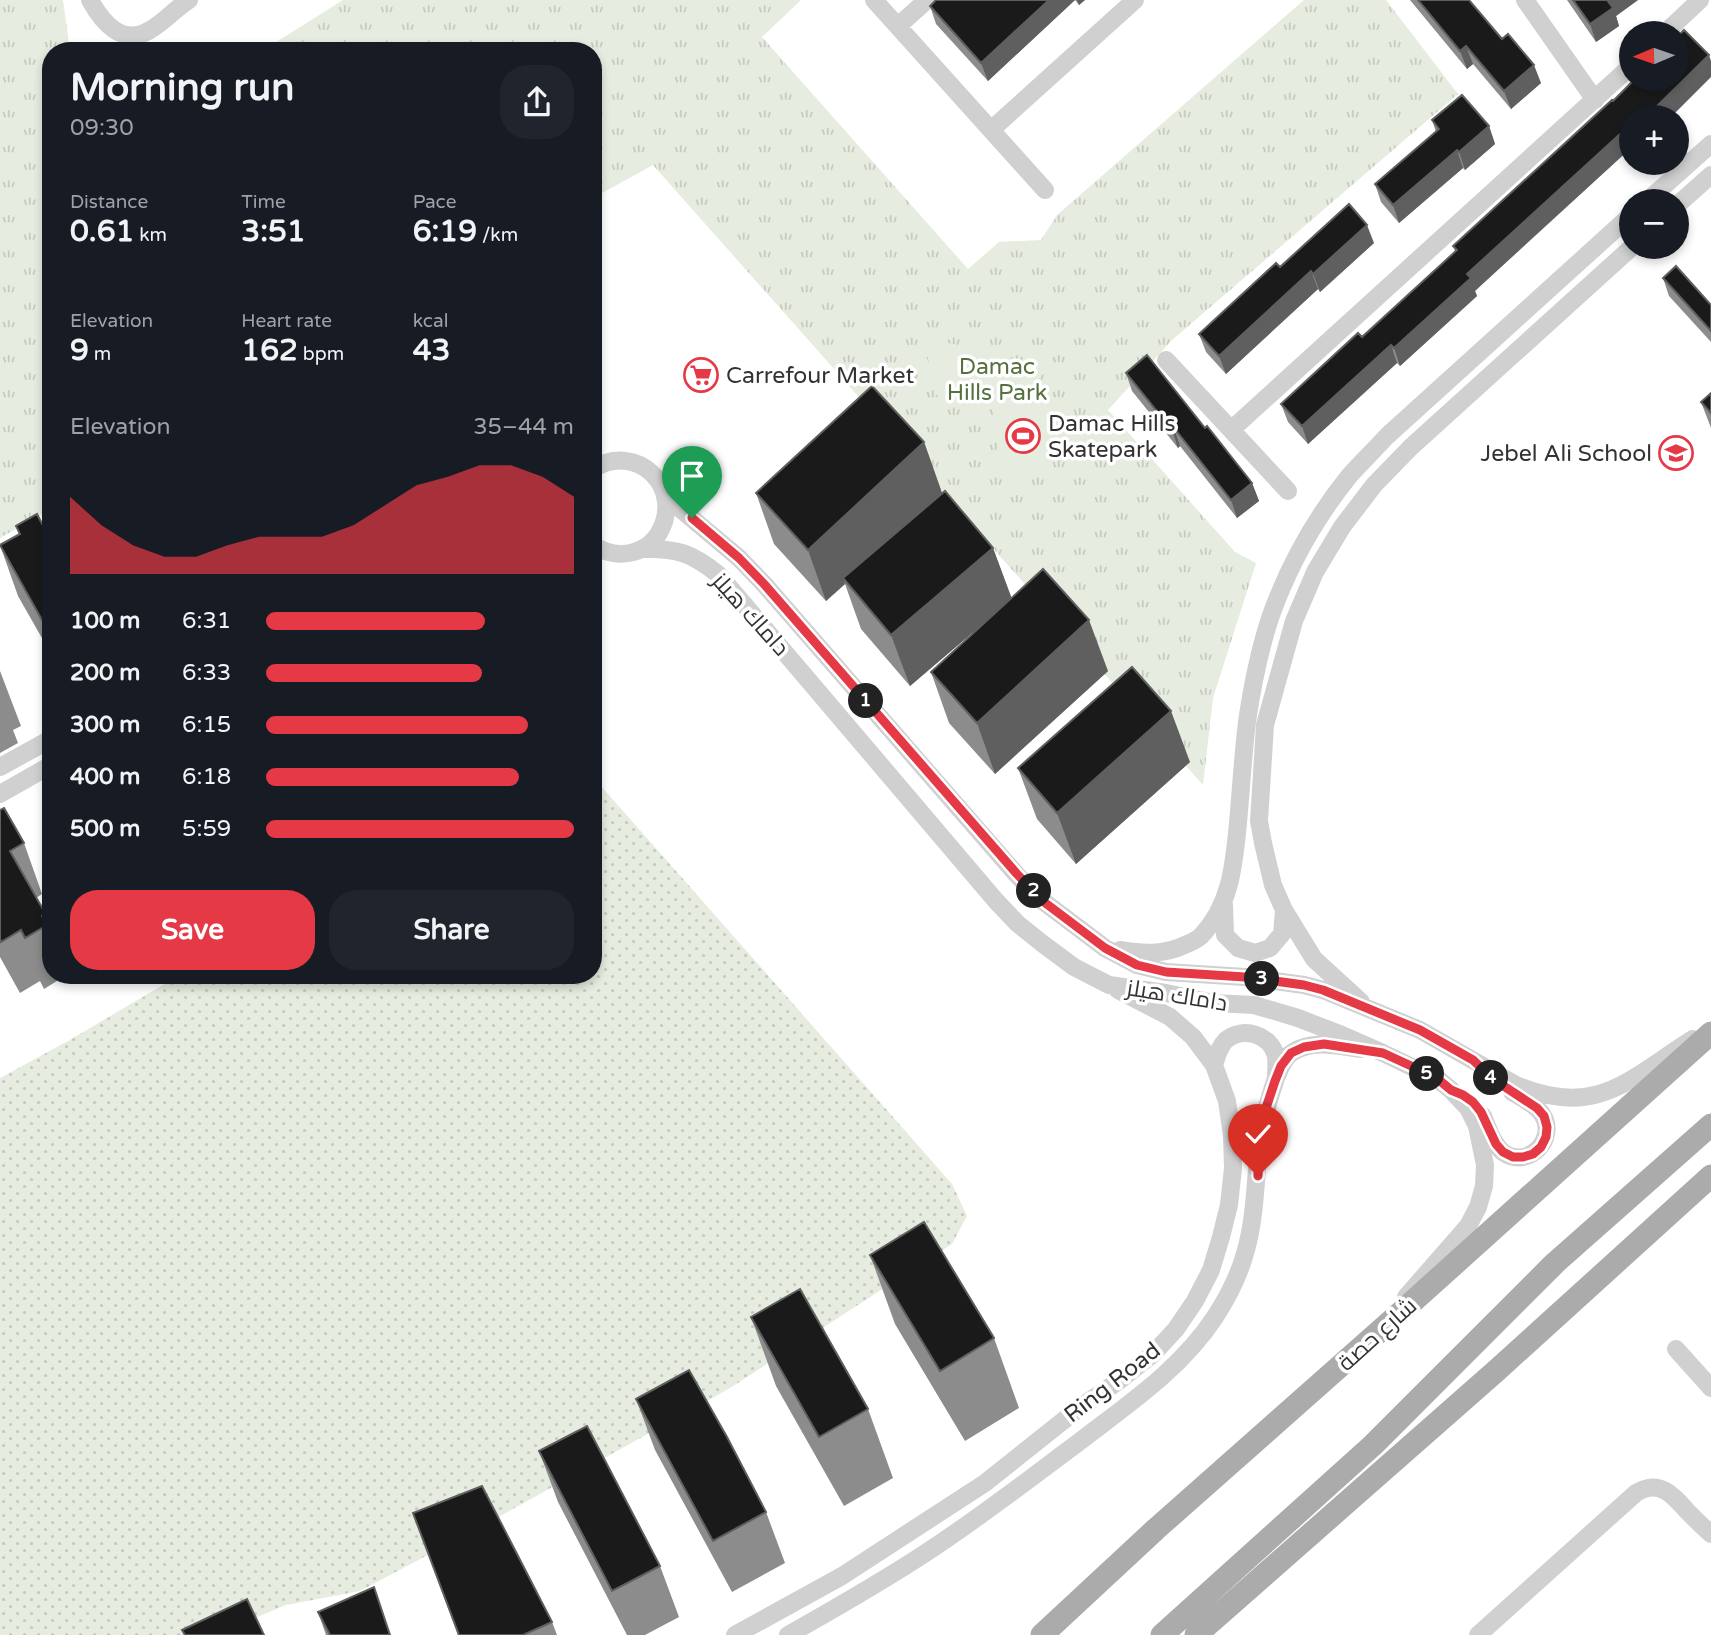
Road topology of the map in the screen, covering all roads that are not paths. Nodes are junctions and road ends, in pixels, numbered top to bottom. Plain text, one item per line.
1 (90, 0) edge
2 (189, 0) edge
3 (874, 0) edge
4 (927, 0) edge
5 (1135, 0) edge
6 (1525, 0) edge
7 (1700, 0) edge
8 (1678, 21) edge
9 (898, 26) junction
10 (1619, 77) edge
11 (1594, 100) junction
12 (991, 130) junction
13 (1711, 144) edge
14 (1711, 176) edge
15 (1660, 189) edge
16 (1045, 190) dead end
17 (1689, 195) edge
18 (1619, 226) edge
19 (1619, 259) edge
20 (1167, 360) dead end
21 (1231, 430) junction
22 (602, 466) edge
23 (663, 489) junction
24 (1288, 491) dead end
25 (642, 549) junction
26 (602, 550) edge
27 (42, 743) edge
28 (0, 767) edge
29 (42, 770) edge
30 (0, 794) edge
31 (1224, 901) junction
32 (1284, 910) junction
33 (1105, 948) junction
34 (1109, 985) junction
35 (1369, 1009) junction
36 (1711, 1027) edge
37 (1711, 1033) edge
38 (1383, 1053) junction
39 (1473, 1060) junction
40 (1214, 1065) junction
41 (1275, 1081) junction
42 (1451, 1090) junction
43 (1711, 1125) edge
44 (1711, 1176) edge
45 (1400, 1313) junction
46 (1676, 1349) dead end
47 (1711, 1388) edge
48 (1711, 1535) edge
49 (735, 1635) edge
50 (788, 1635) edge
51 (1042, 1635) edge
52 (1162, 1635) edge
53 (1196, 1635) edge
54 (1478, 1635) edge

1 - 2 street
3 - 9 street
4 - 9 street
5 - 12 street
6 - 11 street
7 - 8 street
9 - 12 street
10 - 11 street
11 - 21 street
12 - 16 street
13 - 15 street
14 - 17 street
18 - 31 street
19 - 32 street
20 - 21 street
21 - 24 street
22 - 23 street, داماك هيلز
23 - 25 street
23 - 33 street, داماك هيلز
25 - 26 street, داماك هيلز
25 - 34 street, داماك هيلز
27 - 28 street
29 - 30 street
31 - 32 street
31 - 33 street
32 - 35 street
33 - 35 street, داماك هيلز
34 - 38 street, داماك هيلز
34 - 40 street, Ring Road
35 - 39 street, داماك هيلز
36 - 39 street, داماك هيلز
37 - 45 main road, شارع حصة
38 - 41 street, Ring Road
38 - 42 street, داماك هيلز
39 - 42 street
40 - 41 street
40 - 49 street, Ring Road
41 - 50 street, Ring Road
42 - 45 street, داماك هيلز
43 - 52 main road
44 - 53 main road
45 - 51 main road, شارع حصة
46 - 47 street
48 - 54 street

